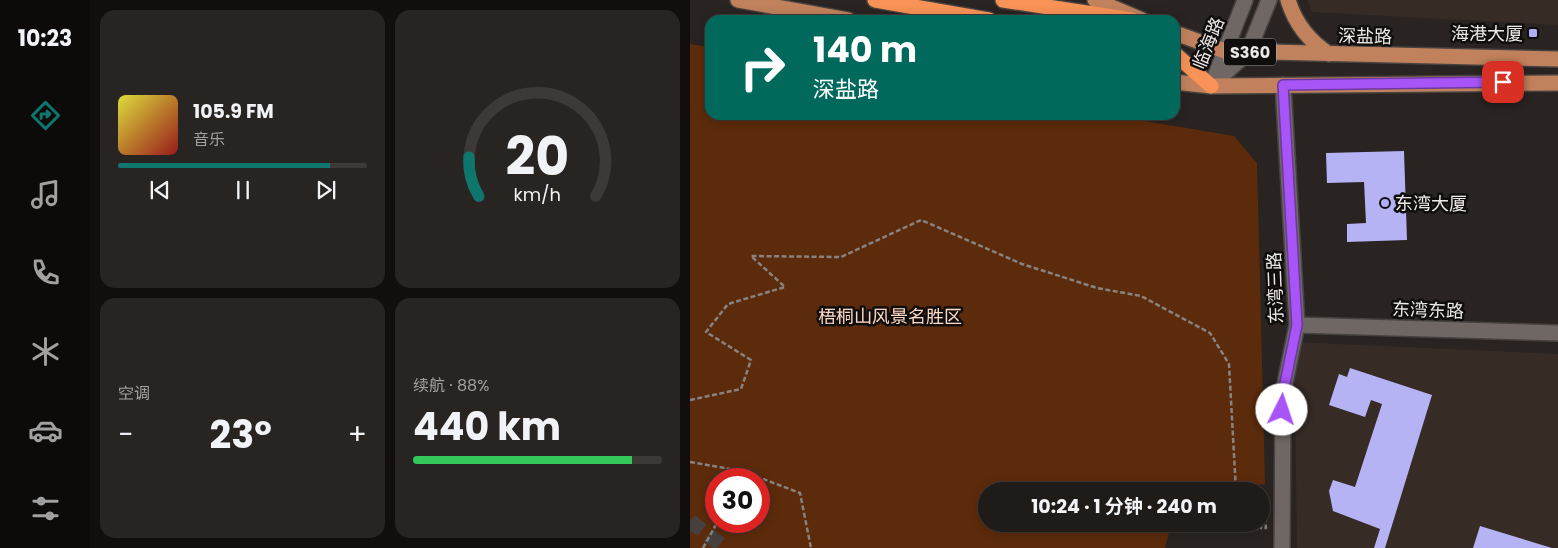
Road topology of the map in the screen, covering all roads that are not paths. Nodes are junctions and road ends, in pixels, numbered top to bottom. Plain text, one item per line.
1 (738, 0) edge
2 (875, 0) edge
3 (1003, 0) edge
4 (1095, 0) edge
5 (1246, 0) edge
6 (1268, 0) edge
7 (1288, 0) edge
8 (820, 15) edge
9 (960, 15) edge
10 (1100, 15) edge
11 (1130, 15) edge
12 (1180, 35) edge
13 (1225, 51) junction
14 (1248, 52) junction
15 (1329, 54) junction
16 (1180, 58) edge
17 (1558, 59) edge
18 (1180, 83) edge
19 (1558, 83) edge
20 (1283, 85) junction
21 (1211, 86) junction
22 (1297, 325) junction
23 (1558, 333) edge
24 (1282, 548) edge

1 - 8 main road
2 - 9 highway
3 - 10 highway
4 - 11 main road
5 - 13 street, 临海路
6 - 14 street, 临海路
7 - 15 main road
12 - 13 main road, 深盐路 / S360
13 - 14 main road, 深盐路 / S360
13 - 21 street, 临海路
14 - 15 main road, 深盐路 / S360
14 - 21 street, 临海路
15 - 17 main road, 深盐路 / S360
16 - 21 highway
18 - 21 main road, S360
19 - 20 main road, S360
20 - 21 main road, S360
20 - 22 street, 东湾三路
22 - 23 street, 东湾东路
22 - 24 street, 东湾三路

